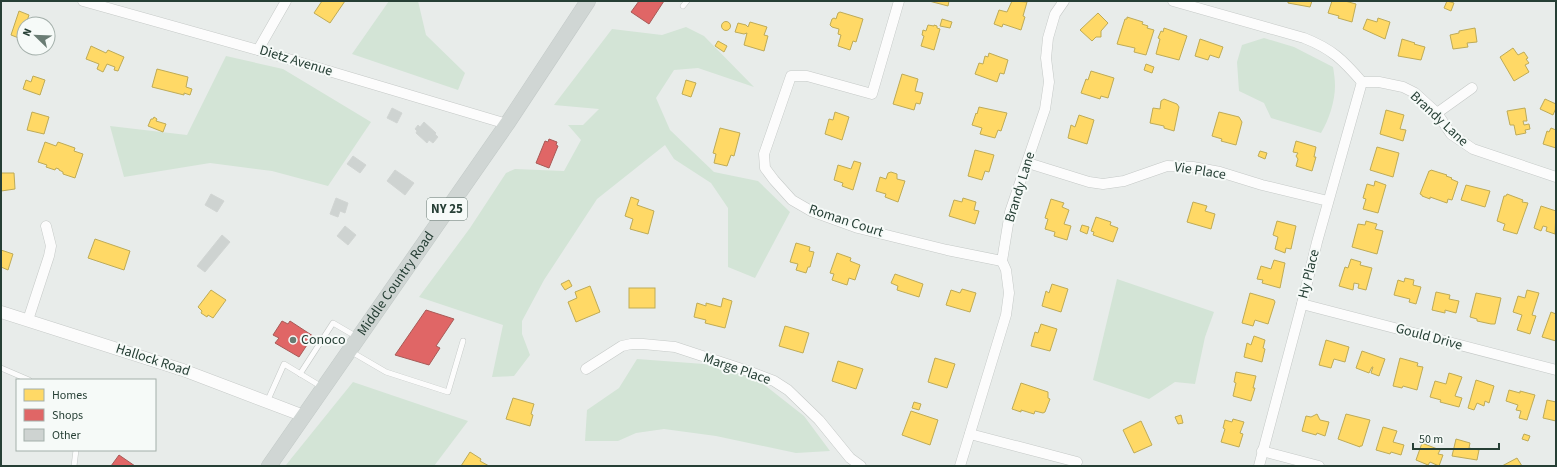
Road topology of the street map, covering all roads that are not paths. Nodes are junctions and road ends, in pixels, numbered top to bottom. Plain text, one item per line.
1 (83, 1) edge
2 (286, 1) edge
3 (588, 1) edge
4 (899, 1) edge
5 (1064, 1) edge
6 (1173, 1) edge
7 (258, 50) junction
8 (1362, 82) junction
9 (1472, 88) dead end
10 (1437, 113) junction
11 (507, 124) junction
12 (1028, 163) junction
13 (1556, 177) edge
14 (1328, 201) junction
15 (46, 226) dead end
16 (1002, 261) junction
17 (1302, 304) junction
18 (1, 312) edge
19 (28, 320) junction
20 (358, 337) junction
21 (463, 341) dead end
22 (349, 351) junction
23 (1, 368) edge
24 (586, 369) dead end
25 (1556, 370) edge
26 (300, 374) junction
27 (27, 379) edge
28 (323, 388) junction
29 (267, 402) junction
30 (304, 416) junction
31 (970, 434) junction
32 (76, 451) edge
33 (1262, 451) junction
34 (1077, 462) dead end
35 (74, 466) edge
36 (269, 466) edge
37 (861, 466) edge
38 (960, 466) edge
39 (1259, 466) edge
40 (1319, 466) edge

1 - 7 street, Dietz Avenue
2 - 7 street
3 - 11 main road, Middle Country Road / NY 25
4 - 16 street, Roman Court
5 - 12 street, Brandy Lane
6 - 8 street
7 - 11 street, Dietz Avenue
8 - 10 street, Brandy Lane
8 - 14 street, Hy Place
9 - 10 street
10 - 13 street, Brandy Lane
11 - 20 main road, Middle Country Road / NY 25
12 - 14 street, Vie Place
12 - 16 street, Brandy Lane
14 - 17 street, Hy Place
15 - 19 street
16 - 31 street, Brandy Lane
17 - 25 street, Gould Drive
17 - 33 street, Hy Place
18 - 19 street, Hallock Road
19 - 29 street, Hallock Road
20 - 22 main road, Middle Country Road / NY 25
20 - 26 lane
21 - 22 lane
22 - 28 main road, Middle Country Road / NY 25
23 - 27 lane
24 - 37 street, Marge Place
26 - 28 lane
26 - 29 lane
28 - 30 main road, Middle Country Road / NY 25
29 - 30 street, Hallock Road
30 - 36 main road, Middle Country Road / NY 25
31 - 34 street
31 - 38 street, Brandy Lane
32 - 35 lane
33 - 39 street, Hy Place
33 - 40 street

